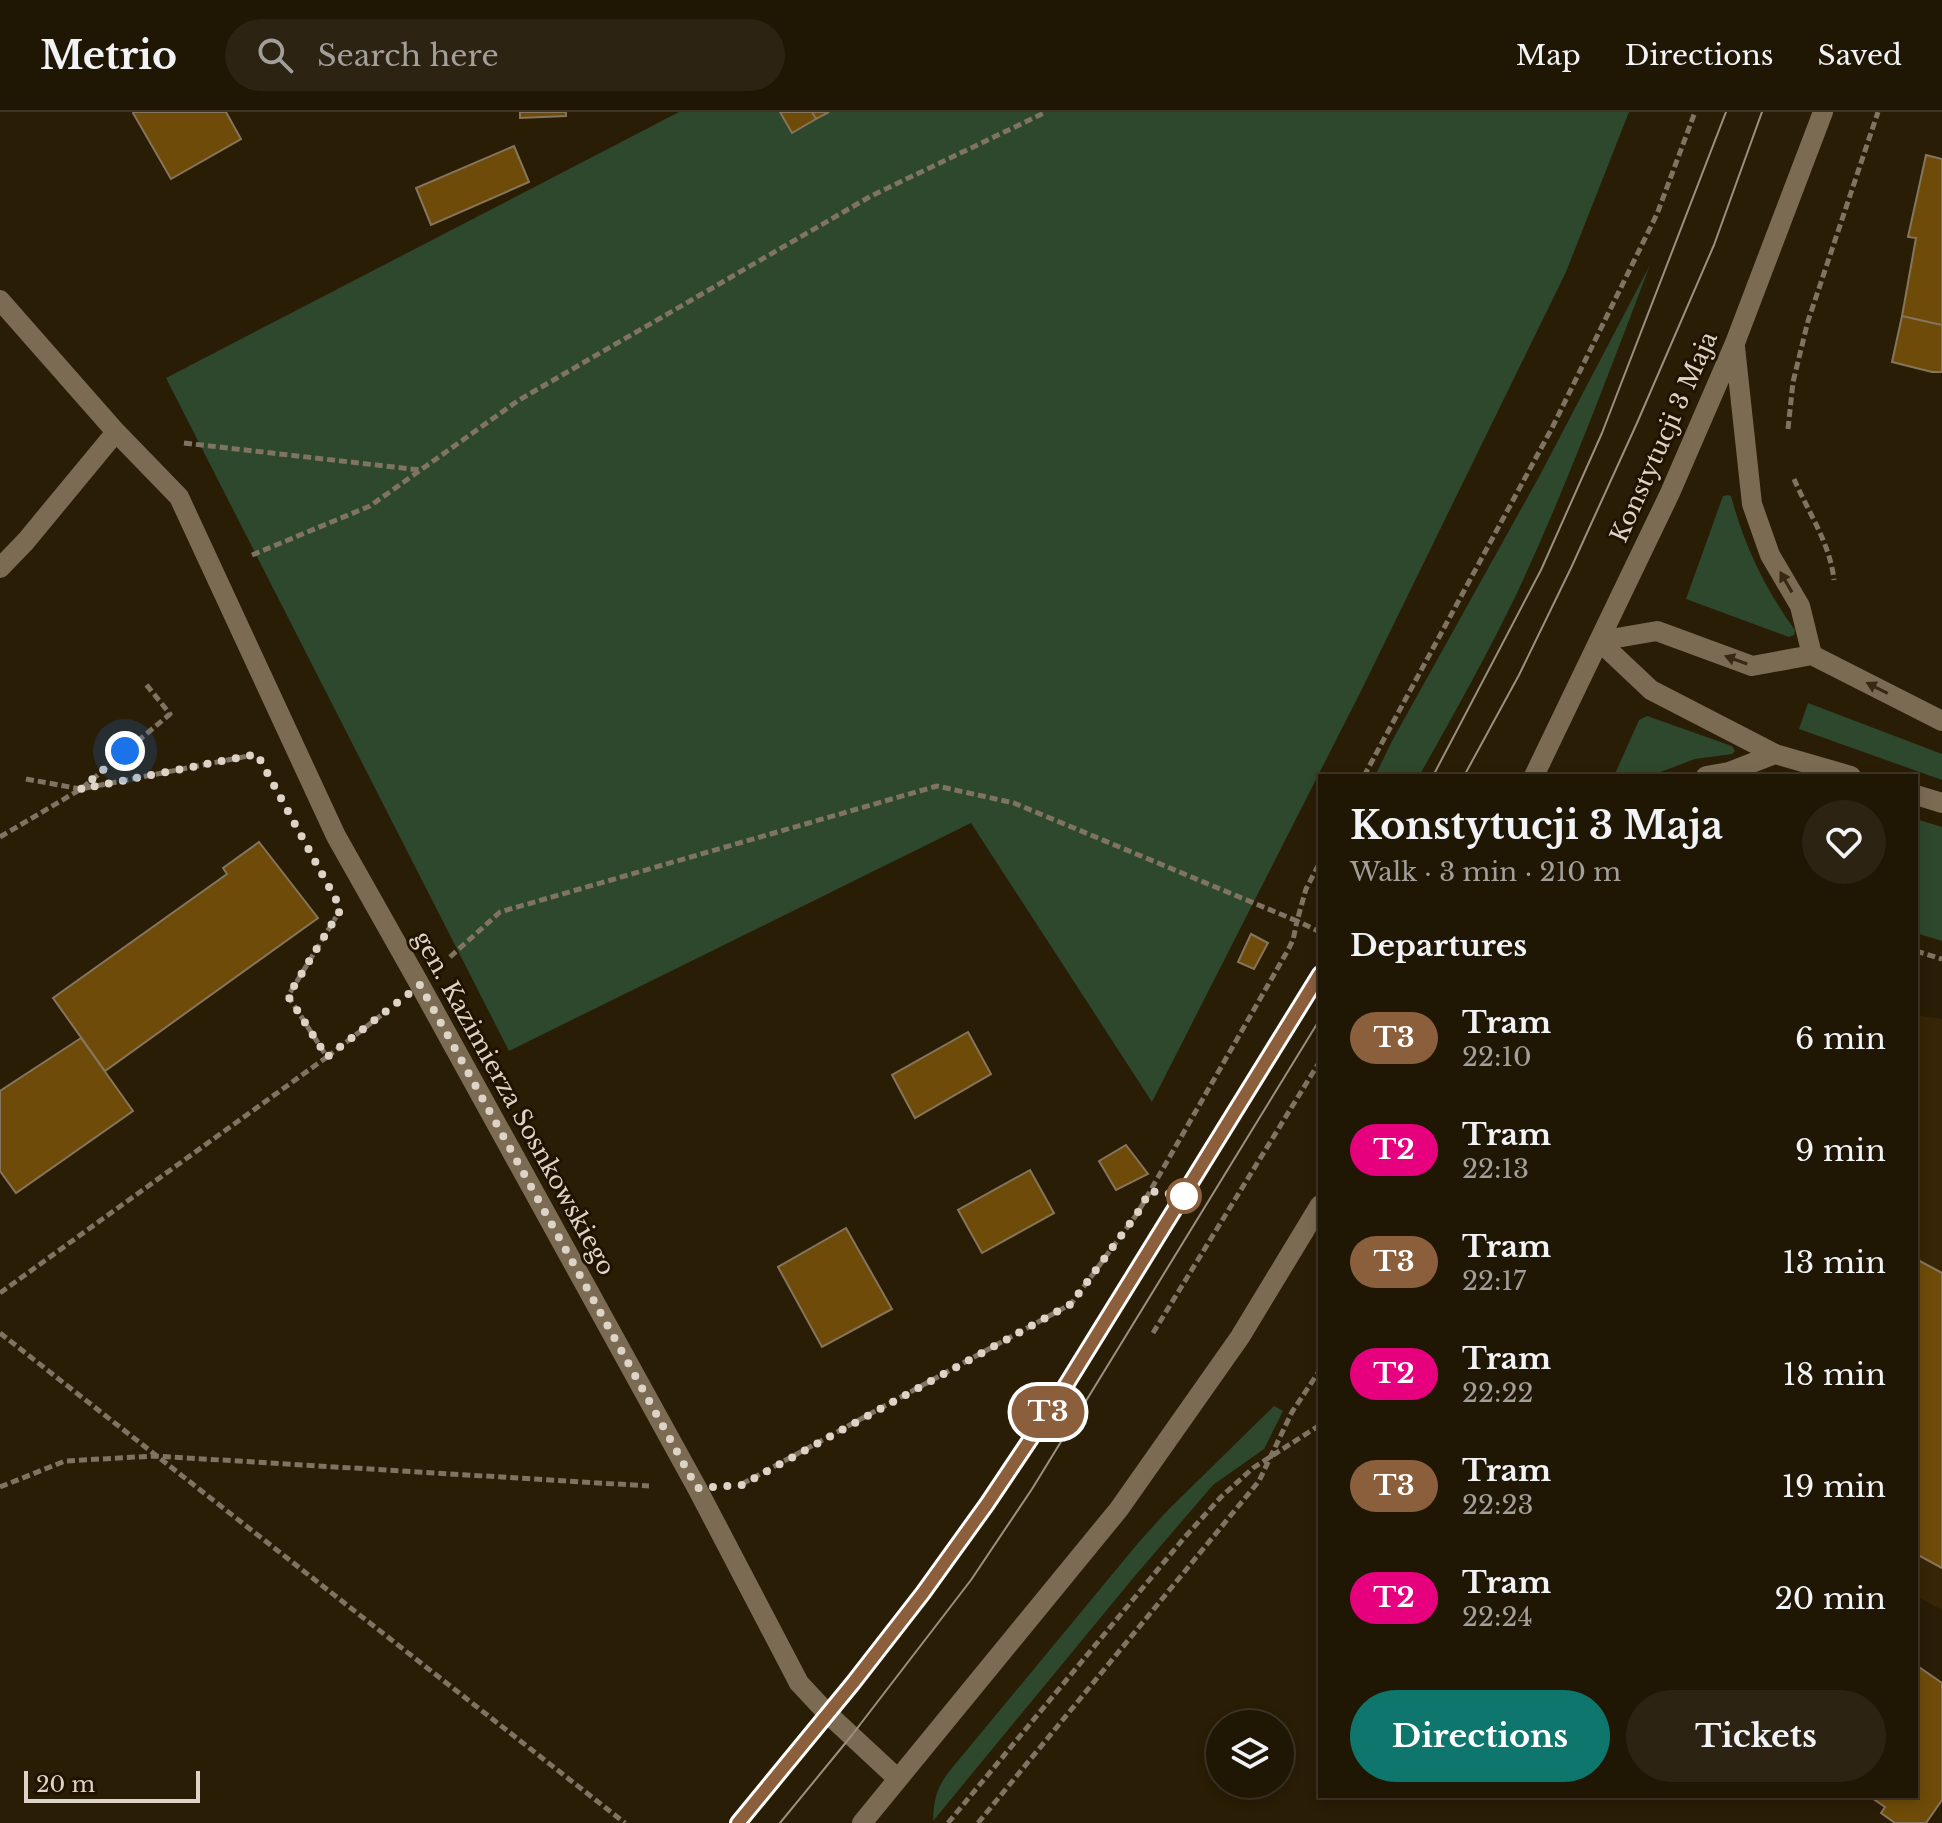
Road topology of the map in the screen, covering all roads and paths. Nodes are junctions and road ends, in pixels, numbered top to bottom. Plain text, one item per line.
1 (1046, 112) edge
2 (1695, 112) edge
3 (1823, 112) edge
4 (1878, 112) edge
5 (0, 300) edge
6 (1735, 343) junction
7 (116, 432) junction
8 (1787, 443) dead end
9 (1791, 467) dead end
10 (421, 470) junction
11 (0, 568) edge
12 (214, 571) junction
13 (1835, 585) dead end
14 (1599, 641) junction
15 (1812, 655) junction
16 (145, 683) dead end
17 (1942, 721) edge
18 (257, 754) dead end
19 (1775, 754) junction
20 (1365, 774) edge
21 (1535, 774) edge
22 (1718, 774) edge
23 (1844, 774) edge
24 (26, 779) dead end
25 (81, 789) junction
26 (1918, 796) edge
27 (1942, 803) edge
28 (0, 837) edge
29 (1318, 866) edge
30 (341, 909) dead end
31 (1297, 921) junction
32 (1318, 931) edge
33 (1918, 952) edge
34 (1942, 959) edge
35 (420, 985) junction
36 (327, 1057) junction
37 (1318, 1064) edge
38 (1318, 1208) edge
39 (0, 1293) edge
40 (0, 1333) edge
41 (1153, 1333) dead end
42 (1318, 1373) edge
43 (1318, 1426) edge
44 (155, 1456) junction
45 (1270, 1457) junction
46 (0, 1487) edge
47 (697, 1488) junction
48 (898, 1779) junction
49 (625, 1823) edge
50 (862, 1823) edge
51 (948, 1823) edge
52 (978, 1823) edge

1 - 10 path
2 - 20 path
3 - 6 street, Konstytucji 3 Maja
4 - 8 path
5 - 7 street, gen. Kazimierza Sosnkowskiego
6 - 14 street, Konstytucji 3 Maja
15 -> 6 street
7 - 10 path
7 - 11 street
7 - 12 street, gen. Kazimierza Sosnkowskiego
9 - 13 path
10 - 12 path
12 - 35 street, gen. Kazimierza Sosnkowskiego
15 -> 14 street
14 - 19 street
14 - 21 street, Konstytucji 3 Maja
17 -> 15 street
16 - 25 path
18 - 25 path
19 - 22 street
19 - 23 street
24 - 25 path
25 - 28 path
26 - 27 street
29 - 31 path
30 - 36 path
31 - 32 path
31 - 35 path
31 - 47 path
33 - 34 path
35 - 36 path
35 - 47 street, gen. Kazimierza Sosnkowskiego
36 - 39 path
37 - 41 path
38 - 48 street
40 - 44 path
42 - 45 path
43 - 45 path
44 - 46 path
44 - 47 path
44 - 49 path
45 - 51 path
45 - 52 path
47 - 48 street, gen. Kazimierza Sosnkowskiego
48 - 50 street

